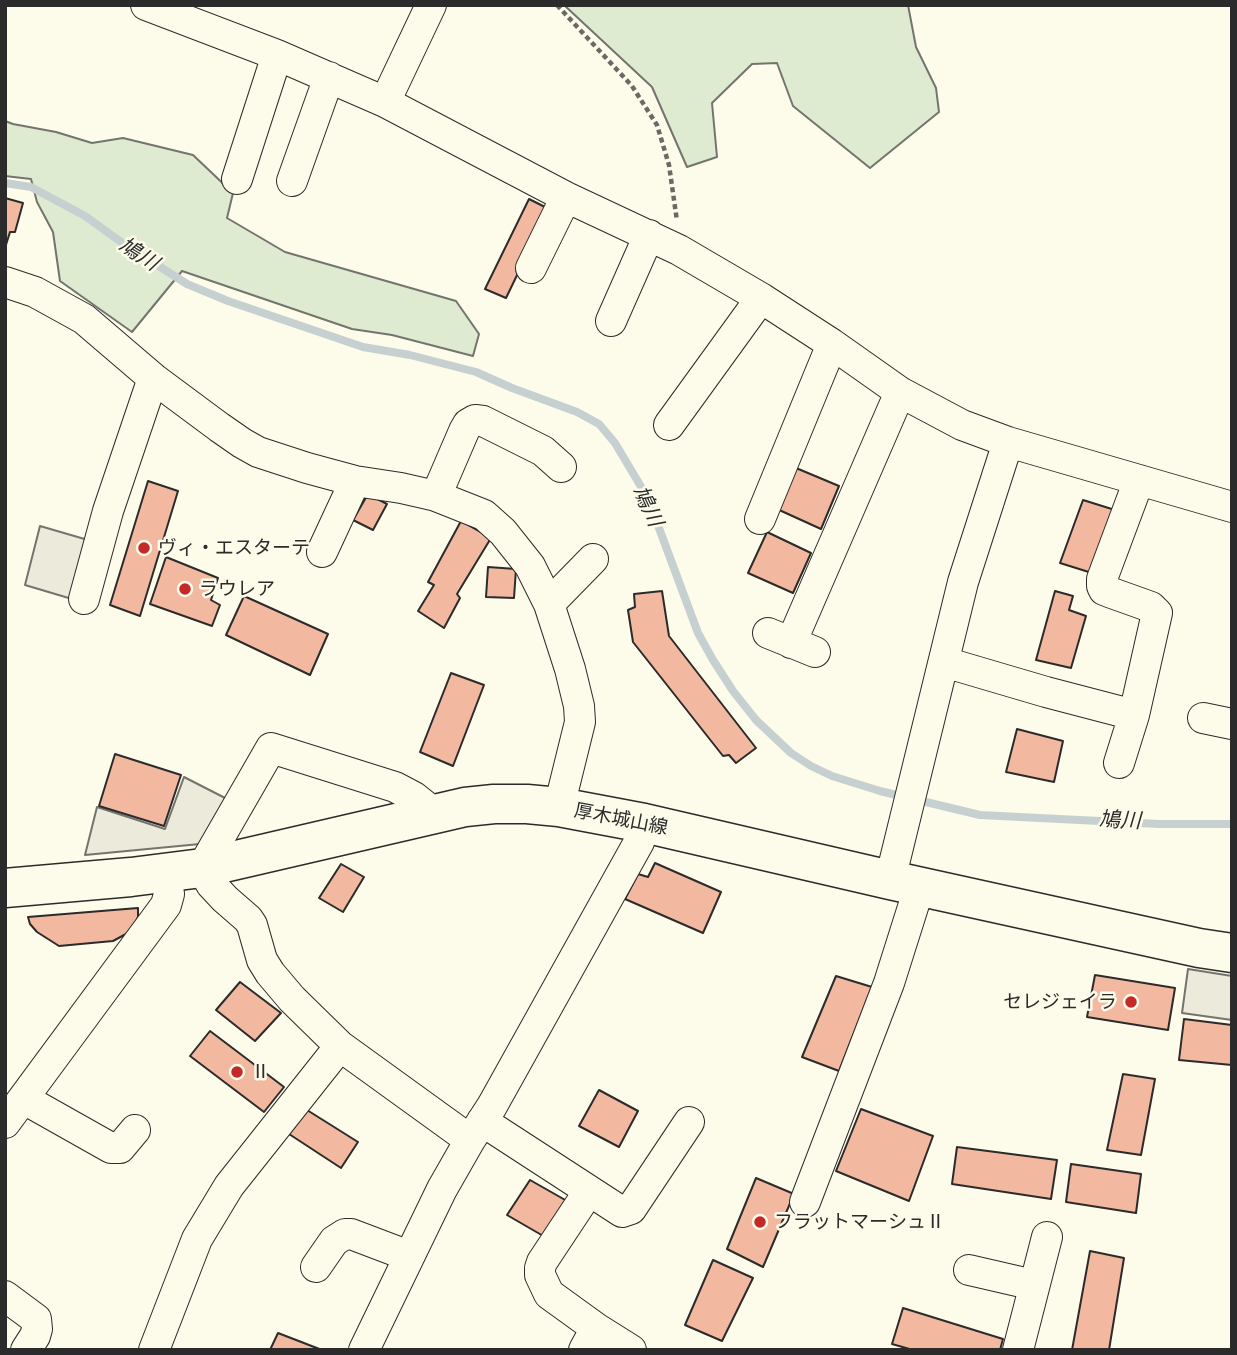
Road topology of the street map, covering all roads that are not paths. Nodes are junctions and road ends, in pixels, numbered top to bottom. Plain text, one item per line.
1 (146, 5) edge
2 (431, 5) edge
3 (277, 55) junction
4 (329, 78) junction
5 (385, 102) junction
6 (237, 179) dead end
7 (292, 181) dead end
8 (566, 197) junction
9 (649, 235) junction
10 (531, 268) dead end
11 (5, 282) edge
12 (761, 298) junction
13 (611, 321) dead end
14 (832, 344) junction
15 (153, 378) junction
16 (900, 392) junction
17 (669, 425) dead end
18 (1008, 442) junction
19 (561, 467) dead end
20 (1139, 480) junction
21 (355, 481) junction
22 (436, 496) junction
23 (1232, 507) edge
24 (760, 519) dead end
25 (322, 552) dead end
26 (593, 559) dead end
27 (84, 599) dead end
28 (549, 604) junction
29 (791, 643) dead end
30 (944, 662) junction
31 (1134, 715) junction
32 (1203, 718) dead end
33 (1232, 724) edge
34 (1119, 763) dead end
35 (559, 807) junction
36 (434, 813) junction
37 (644, 823) junction
38 (184, 871) junction
39 (905, 883) junction
40 (5, 888) edge
41 (1232, 953) edge
42 (340, 1046) junction
43 (24, 1099) junction
44 (689, 1122) dead end
45 (5, 1123) edge
46 (135, 1130) dead end
47 (476, 1130) junction
48 (589, 1191) junction
49 (805, 1202) dead end
50 (1047, 1237) dead end
51 (409, 1256) junction
52 (316, 1267) dead end
53 (969, 1270) dead end
54 (1034, 1285) junction
55 (5, 1296) edge
56 (590, 1339) edge
57 (26, 1350) edge
58 (154, 1350) edge
59 (364, 1350) edge
60 (631, 1350) edge
61 (1018, 1350) edge

1 - 3 street
2 - 5 street
3 - 4 street
3 - 6 street
4 - 5 street
4 - 7 street
5 - 8 street
8 - 9 street
8 - 10 street
9 - 12 street
9 - 13 street
11 - 15 street
12 - 14 street
12 - 17 street
14 - 16 street
14 - 24 street
15 - 21 street
15 - 27 street
16 - 18 street
16 - 29 street
18 - 20 street
18 - 30 street
19 - 22 street
20 - 23 street
20 - 31 street
21 - 22 street
21 - 25 street
22 - 28 street
26 - 28 street
28 - 35 street
30 - 31 street
30 - 39 street
31 - 34 street
32 - 33 street
35 - 36 main road, 厚木城山線
35 - 37 main road, 厚木城山線
36 - 38 main road, 厚木城山線
36 - 38 street
37 - 39 main road, 厚木城山線
37 - 47 street
38 - 40 main road, 厚木城山線
38 - 42 street
38 - 43 street
39 - 41 main road, 厚木城山線
39 - 49 street
42 - 47 street
42 - 58 street
43 - 45 street
43 - 46 street
44 - 48 street
47 - 48 street
47 - 51 street
48 - 56 street
50 - 54 street
51 - 52 street
51 - 59 street
53 - 54 street
54 - 61 street
55 - 57 street
56 - 60 street

